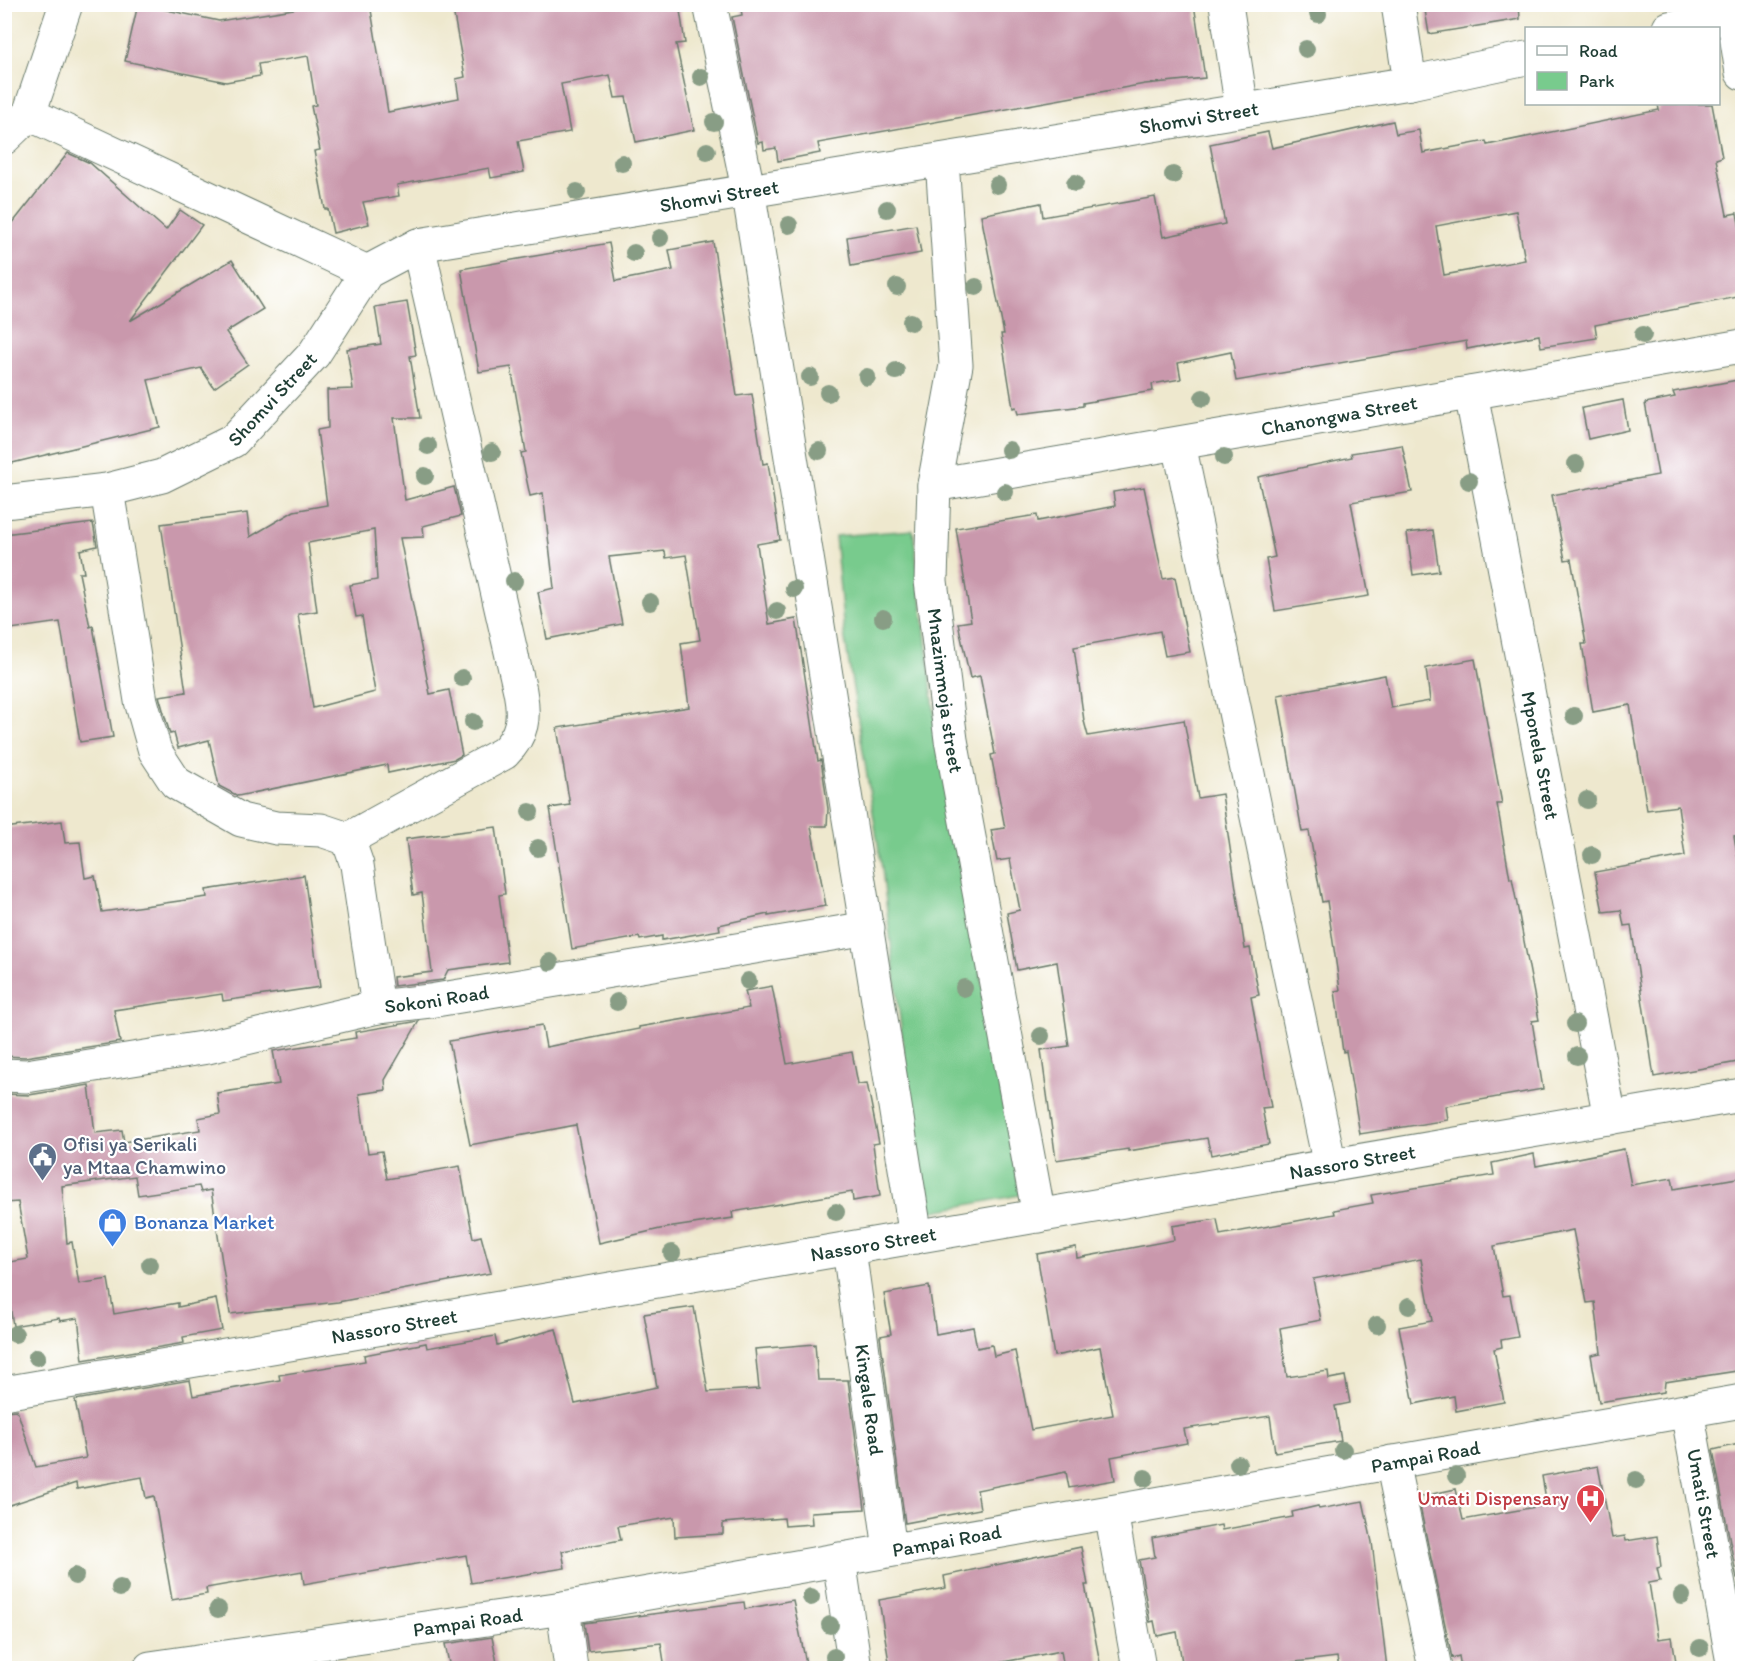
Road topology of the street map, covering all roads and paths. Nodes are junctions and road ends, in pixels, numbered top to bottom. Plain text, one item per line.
1 (66, 4) edge
2 (710, 4) edge
3 (1226, 4) edge
4 (1398, 4) edge
5 (1738, 14) edge
6 (1674, 27) edge
7 (1525, 58) edge
8 (1743, 73) edge
9 (1410, 83) junction
10 (1242, 110) junction
11 (29, 114) junction
12 (4, 138) edge
13 (942, 159) junction
14 (748, 189) junction
15 (418, 244) junction
16 (367, 272) junction
17 (1743, 346) edge
18 (1471, 393) junction
19 (1179, 444) junction
20 (934, 485) junction
21 (107, 490) junction
22 (4, 502) edge
23 (348, 839) junction
24 (868, 928) junction
25 (378, 1006) junction
26 (4, 1076) edge
27 (1743, 1095) edge
28 (1610, 1118) junction
29 (1330, 1166) junction
30 (1039, 1216) junction
31 (916, 1237) junction
32 (849, 1249) junction
33 (4, 1393) edge
34 (1743, 1401) edge
35 (1687, 1411) junction
36 (1392, 1462) junction
37 (1111, 1512) junction
38 (890, 1550) junction
39 (839, 1559) junction
40 (563, 1608) junction
41 (150, 1668) edge
42 (571, 1668) edge
43 (855, 1668) edge
44 (1140, 1668) edge
45 (1435, 1668) edge
46 (1734, 1668) edge

1 - 11 street
2 - 14 street
3 - 10 street
4 - 9 street
5 - 6 street
5 - 8 street
7 - 9 street, Shomvi Street
9 - 10 street, Shomvi Street
10 - 13 street, Shomvi Street
11 - 12 street
11 - 16 street
13 - 14 street, Shomvi Street
13 - 20 street, Mnazimmoja street
14 - 15 street, Shomvi Street
14 - 24 street
15 - 16 street, Shomvi Street
15 - 23 street
16 - 21 street, Shomvi Street
17 - 18 street, Chanongwa Street
18 - 19 street, Chanongwa Street
18 - 28 street, Mponela Street
19 - 20 street, Chanongwa Street
19 - 29 street
20 - 30 street, Mnazimmoja street
21 - 22 street, Shomvi Street
21 - 23 street
23 - 25 street
24 - 25 street, Sokoni Road
24 - 31 street
25 - 26 street, Sokoni Road
27 - 28 street, Nassoro Street
28 - 29 street, Nassoro Street
29 - 30 street, Nassoro Street
30 - 31 street, Nassoro Street
31 - 32 street, Nassoro Street
32 - 33 street, Nassoro Street
32 - 38 street, Kingale Road
34 - 35 street, Pampai Road
35 - 36 street, Pampai Road
35 - 46 street, Umati Street
36 - 37 street, Pampai Road
36 - 45 street
37 - 38 street, Pampai Road
37 - 44 street
38 - 39 street, Pampai Road
39 - 40 street, Pampai Road
39 - 43 street
40 - 41 street, Pampai Road
40 - 42 street

